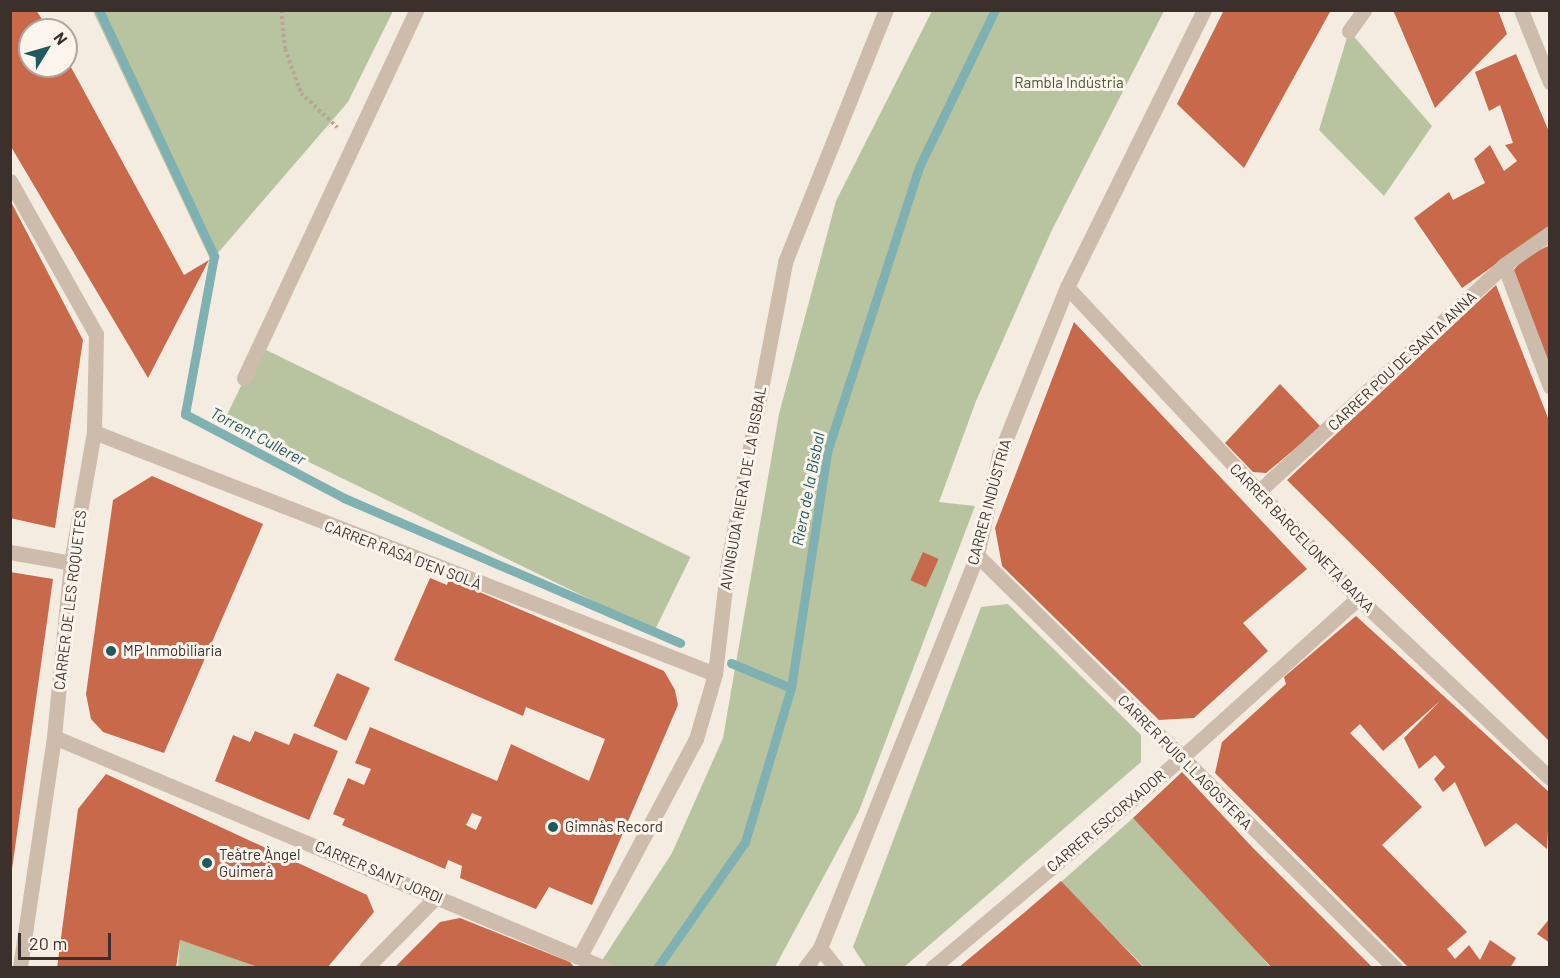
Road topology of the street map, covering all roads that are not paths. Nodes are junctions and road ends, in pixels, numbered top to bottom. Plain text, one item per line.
1 (416, 10) edge
2 (886, 10) edge
3 (1204, 10) edge
4 (1364, 10) edge
5 (1521, 10) edge
6 (1349, 31) dead end
7 (1550, 82) edge
8 (10, 181) edge
9 (1550, 233) edge
10 (1504, 265) junction
11 (1067, 287) junction
12 (244, 378) dead end
13 (1550, 387) edge
14 (94, 432) junction
15 (1257, 493) junction
16 (10, 552) edge
17 (977, 555) junction
18 (71, 563) junction
19 (1358, 598) junction
20 (715, 674) junction
21 (54, 737) junction
22 (1180, 759) junction
23 (1550, 778) edge
24 (437, 896) junction
25 (820, 948) junction
26 (580, 956) junction
27 (602, 966) edge
28 (20, 968) edge
29 (366, 968) edge
30 (805, 968) edge
31 (836, 968) edge
32 (932, 968) edge
33 (1395, 968) edge

1 - 12 street
2 - 20 street, AVINGUDA RIERA DE LA BISBAL
3 - 11 street, CARRER INDÚSTRIA
4 - 6 street
5 - 7 street
8 - 14 street, CARRER DE LES ROQUETES
9 - 10 street, CARRER POU DE SANTA ANNA
10 - 13 street
10 - 15 street, CARRER POU DE SANTA ANNA
11 - 15 street, CARRER BARCELONETA BAIXA
11 - 17 street, CARRER INDÚSTRIA
14 - 18 street, CARRER DE LES ROQUETES
14 - 20 street, CARRER RASA D'EN SOLÀ
15 - 19 street, CARRER BARCELONETA BAIXA
16 - 18 street
17 - 22 street, CARRER PUIG LLAGOSTERA
17 - 25 street, CARRER INDÚSTRIA
18 - 21 street, CARRER DE LES ROQUETES
19 - 22 street, CARRER ESCORXADOR
19 - 23 street, CARRER BARCELONETA BAIXA
20 - 26 street, AVINGUDA RIERA DE LA BISBAL
21 - 24 street, CARRER SANT JORDI
21 - 28 street, CARRER DE LES ROQUETES
22 - 32 street, CARRER ESCORXADOR
22 - 33 street, CARRER PUIG LLAGOSTERA
24 - 26 street, CARRER SANT JORDI
24 - 29 street
25 - 30 street, CARRER INDÚSTRIA
25 - 31 street
26 - 27 street, CARRER SANT JORDI

